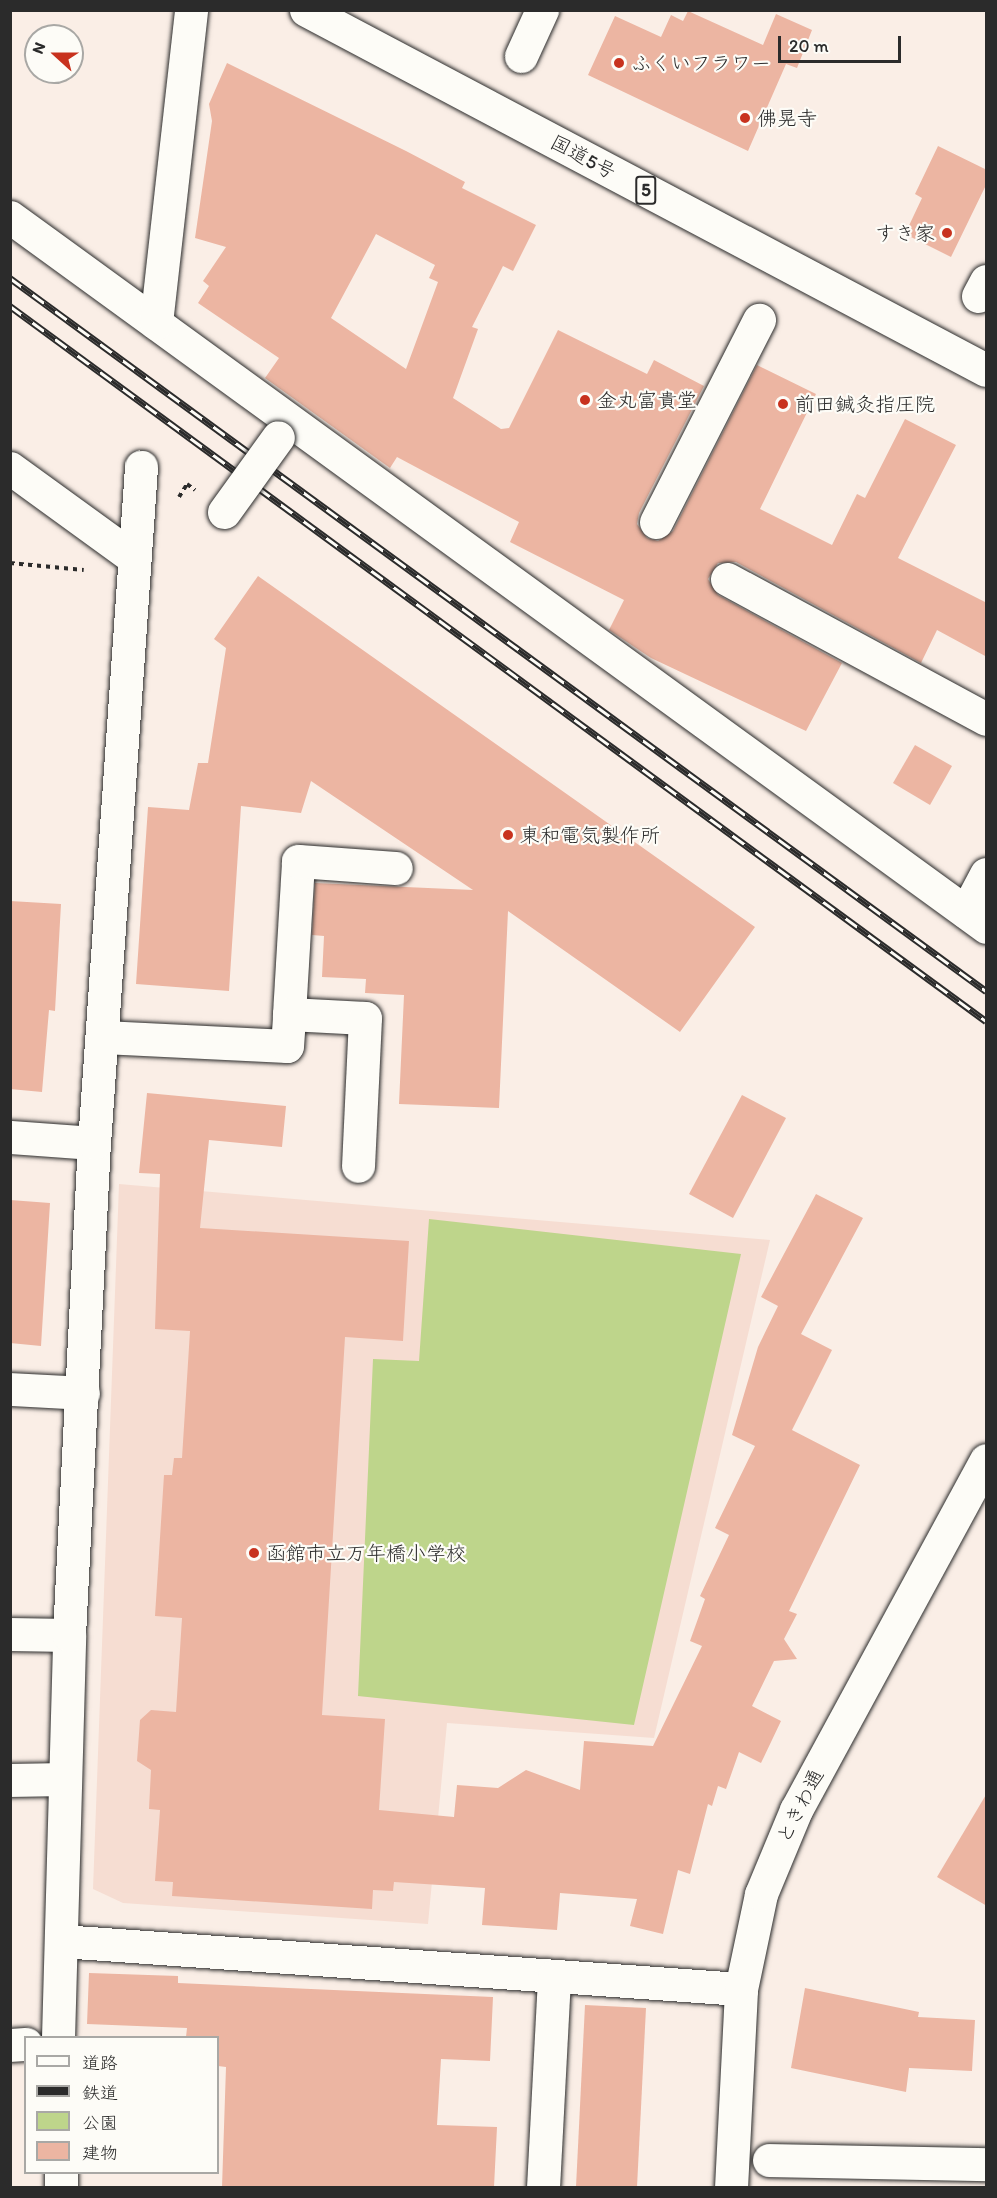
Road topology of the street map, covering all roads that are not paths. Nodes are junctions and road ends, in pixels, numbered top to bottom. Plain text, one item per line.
1 (191, 10) edge
2 (306, 10) edge
3 (542, 10) edge
4 (521, 56) dead end
5 (10, 217) edge
6 (759, 320) dead end
7 (156, 323) junction
8 (987, 370) edge
9 (278, 436) dead end
10 (141, 467) dead end
11 (10, 468) edge
12 (224, 512) dead end
13 (656, 522) dead end
14 (134, 558) junction
15 (727, 579) dead end
16 (987, 719) edge
17 (396, 868) dead end
18 (987, 874) edge
19 (976, 920) edge
20 (289, 1014) junction
21 (103, 1037) junction
22 (10, 1137) edge
23 (94, 1143) junction
24 (358, 1166) dead end
25 (10, 1389) edge
26 (83, 1393) junction
27 (987, 1460) edge
28 (10, 1634) edge
29 (69, 1635) junction
30 (64, 1779) junction
31 (10, 1780) edge
32 (61, 1941) junction
33 (554, 1976) junction
34 (741, 1989) junction
35 (58, 2036) edge
36 (769, 2160) dead end
37 (987, 2164) edge
38 (543, 2187) edge
39 (731, 2187) edge

1 - 7 main road
2 - 8 main road, 国道5号 / 5
3 - 4 main road
5 - 7 main road
6 - 13 main road
7 - 19 main road
9 - 12 main road, bridge
10 - 14 main road
11 - 14 main road
14 - 21 main road
15 - 16 main road
17 - 20 main road
18 - 19 main road
20 - 21 main road
20 - 24 main road
21 - 23 main road
22 - 23 main road
23 - 26 main road
25 - 26 main road
26 - 29 main road
27 - 34 main road, ときわ通
28 - 29 main road
29 - 30 main road
30 - 31 main road
30 - 32 main road
32 - 33 main road
32 - 35 main road
33 - 34 main road
33 - 38 main road
34 - 39 main road, ときわ通
36 - 37 main road

